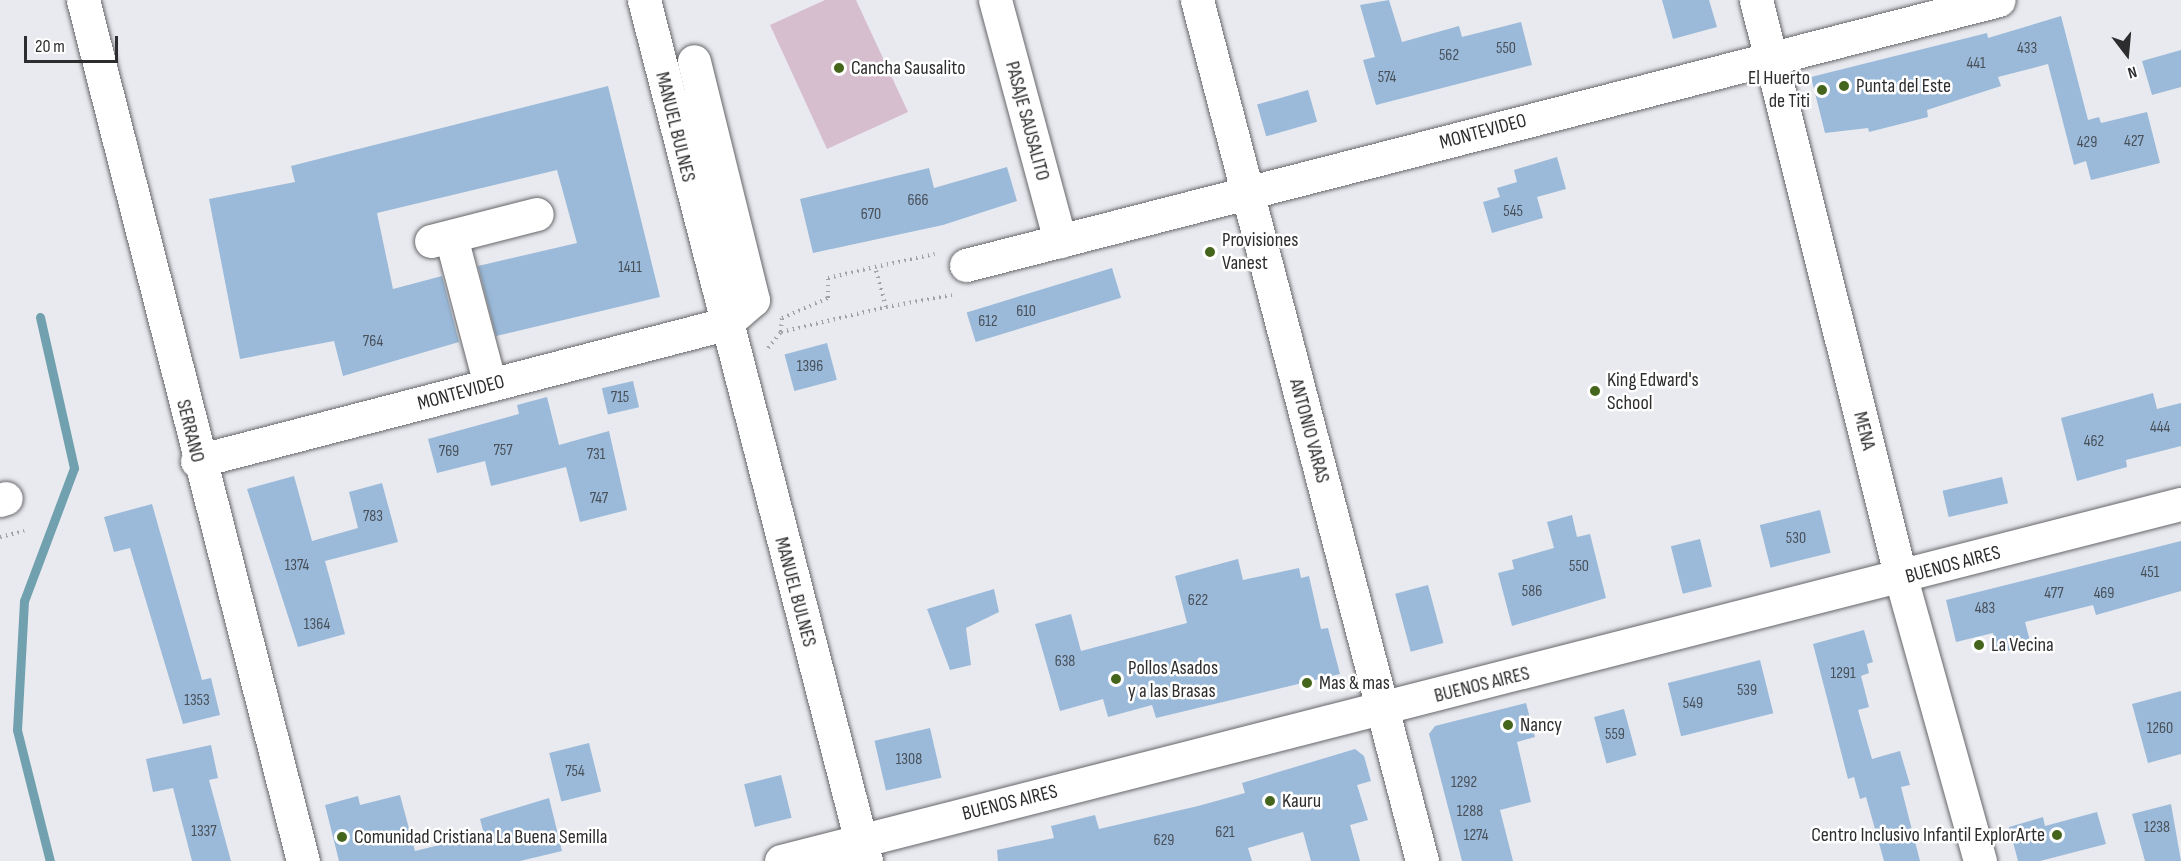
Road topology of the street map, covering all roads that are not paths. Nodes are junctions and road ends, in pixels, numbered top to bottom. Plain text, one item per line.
1 (83, 0) edge
2 (644, 0) edge
3 (995, 0) edge
4 (1197, 0) edge
5 (1755, 0) edge
6 (1999, 0) edge
7 (1771, 57) junction
8 (694, 61) dead end
9 (1246, 194) junction
10 (537, 214) dead end
11 (1060, 241) junction
12 (966, 265) road end
13 (725, 324) junction
14 (490, 385) junction
15 (197, 461) junction
16 (2181, 504) edge
17 (1901, 578) junction
18 (1382, 710) junction
19 (863, 851) edge
20 (303, 861) edge
21 (781, 861) edge
22 (1422, 861) edge
23 (1980, 861) edge

1 - 15 street, SERRANO
2 - 13 street, MANUEL BULNES
3 - 11 street, PASAJE SAUSALITO
4 - 9 street, ANTONIO VARAS
5 - 7 street, MENA
6 - 7 street, MONTEVIDEO
7 - 9 street, MONTEVIDEO
7 - 17 street, MENA
8 - 13 street, MANUEL BULNES
9 - 11 street, MONTEVIDEO
9 - 18 street, ANTONIO VARAS
10 - 14 street
11 - 12 street, MONTEVIDEO
13 - 14 street, MONTEVIDEO
13 - 19 street, MANUEL BULNES
14 - 15 street, MONTEVIDEO
15 - 20 street, SERRANO
16 - 17 street, BUENOS AIRES
17 - 18 street, BUENOS AIRES
17 - 23 street, MENA
18 - 19 street, BUENOS AIRES
18 - 22 street, ANTONIO VARAS
19 - 21 street, BUENOS AIRES

